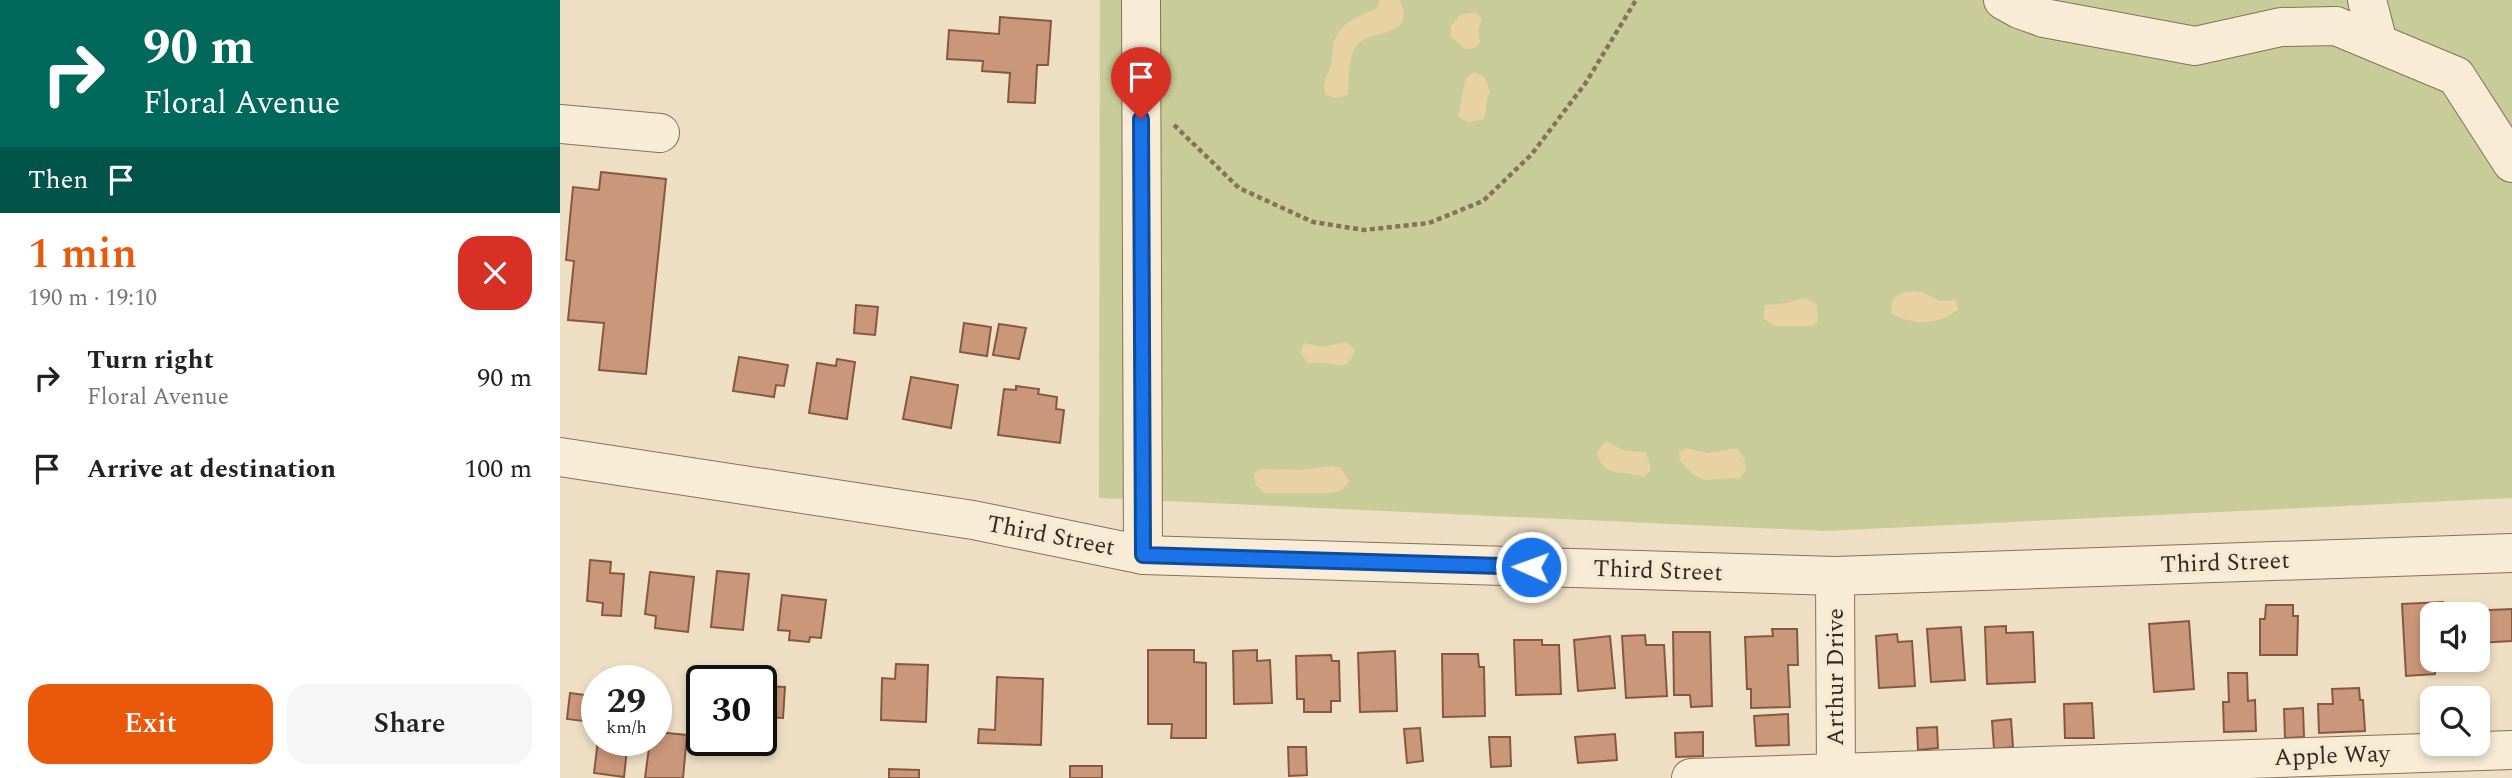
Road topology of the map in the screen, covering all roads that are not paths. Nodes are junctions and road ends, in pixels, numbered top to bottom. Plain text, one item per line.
1 (1141, 0) edge
2 (2367, 0) edge
3 (2013, 3) edge
4 (2378, 43) junction
5 (560, 124) edge
6 (660, 133) dead end
7 (2512, 163) edge
8 (560, 457) edge
9 (2512, 553) edge
10 (1143, 555) junction
11 (1835, 576) junction
12 (2512, 750) edge
13 (1836, 775) edge
14 (1691, 778) edge

1 - 10 street
2 - 4 street
3 - 4 street
4 - 7 street
5 - 6 street
8 - 10 street, Third Street
9 - 11 street, Third Street
10 - 11 street, Third Street
11 - 13 street, Arthur Drive
12 - 13 street, Apple Way
13 - 14 street, Apple Way

